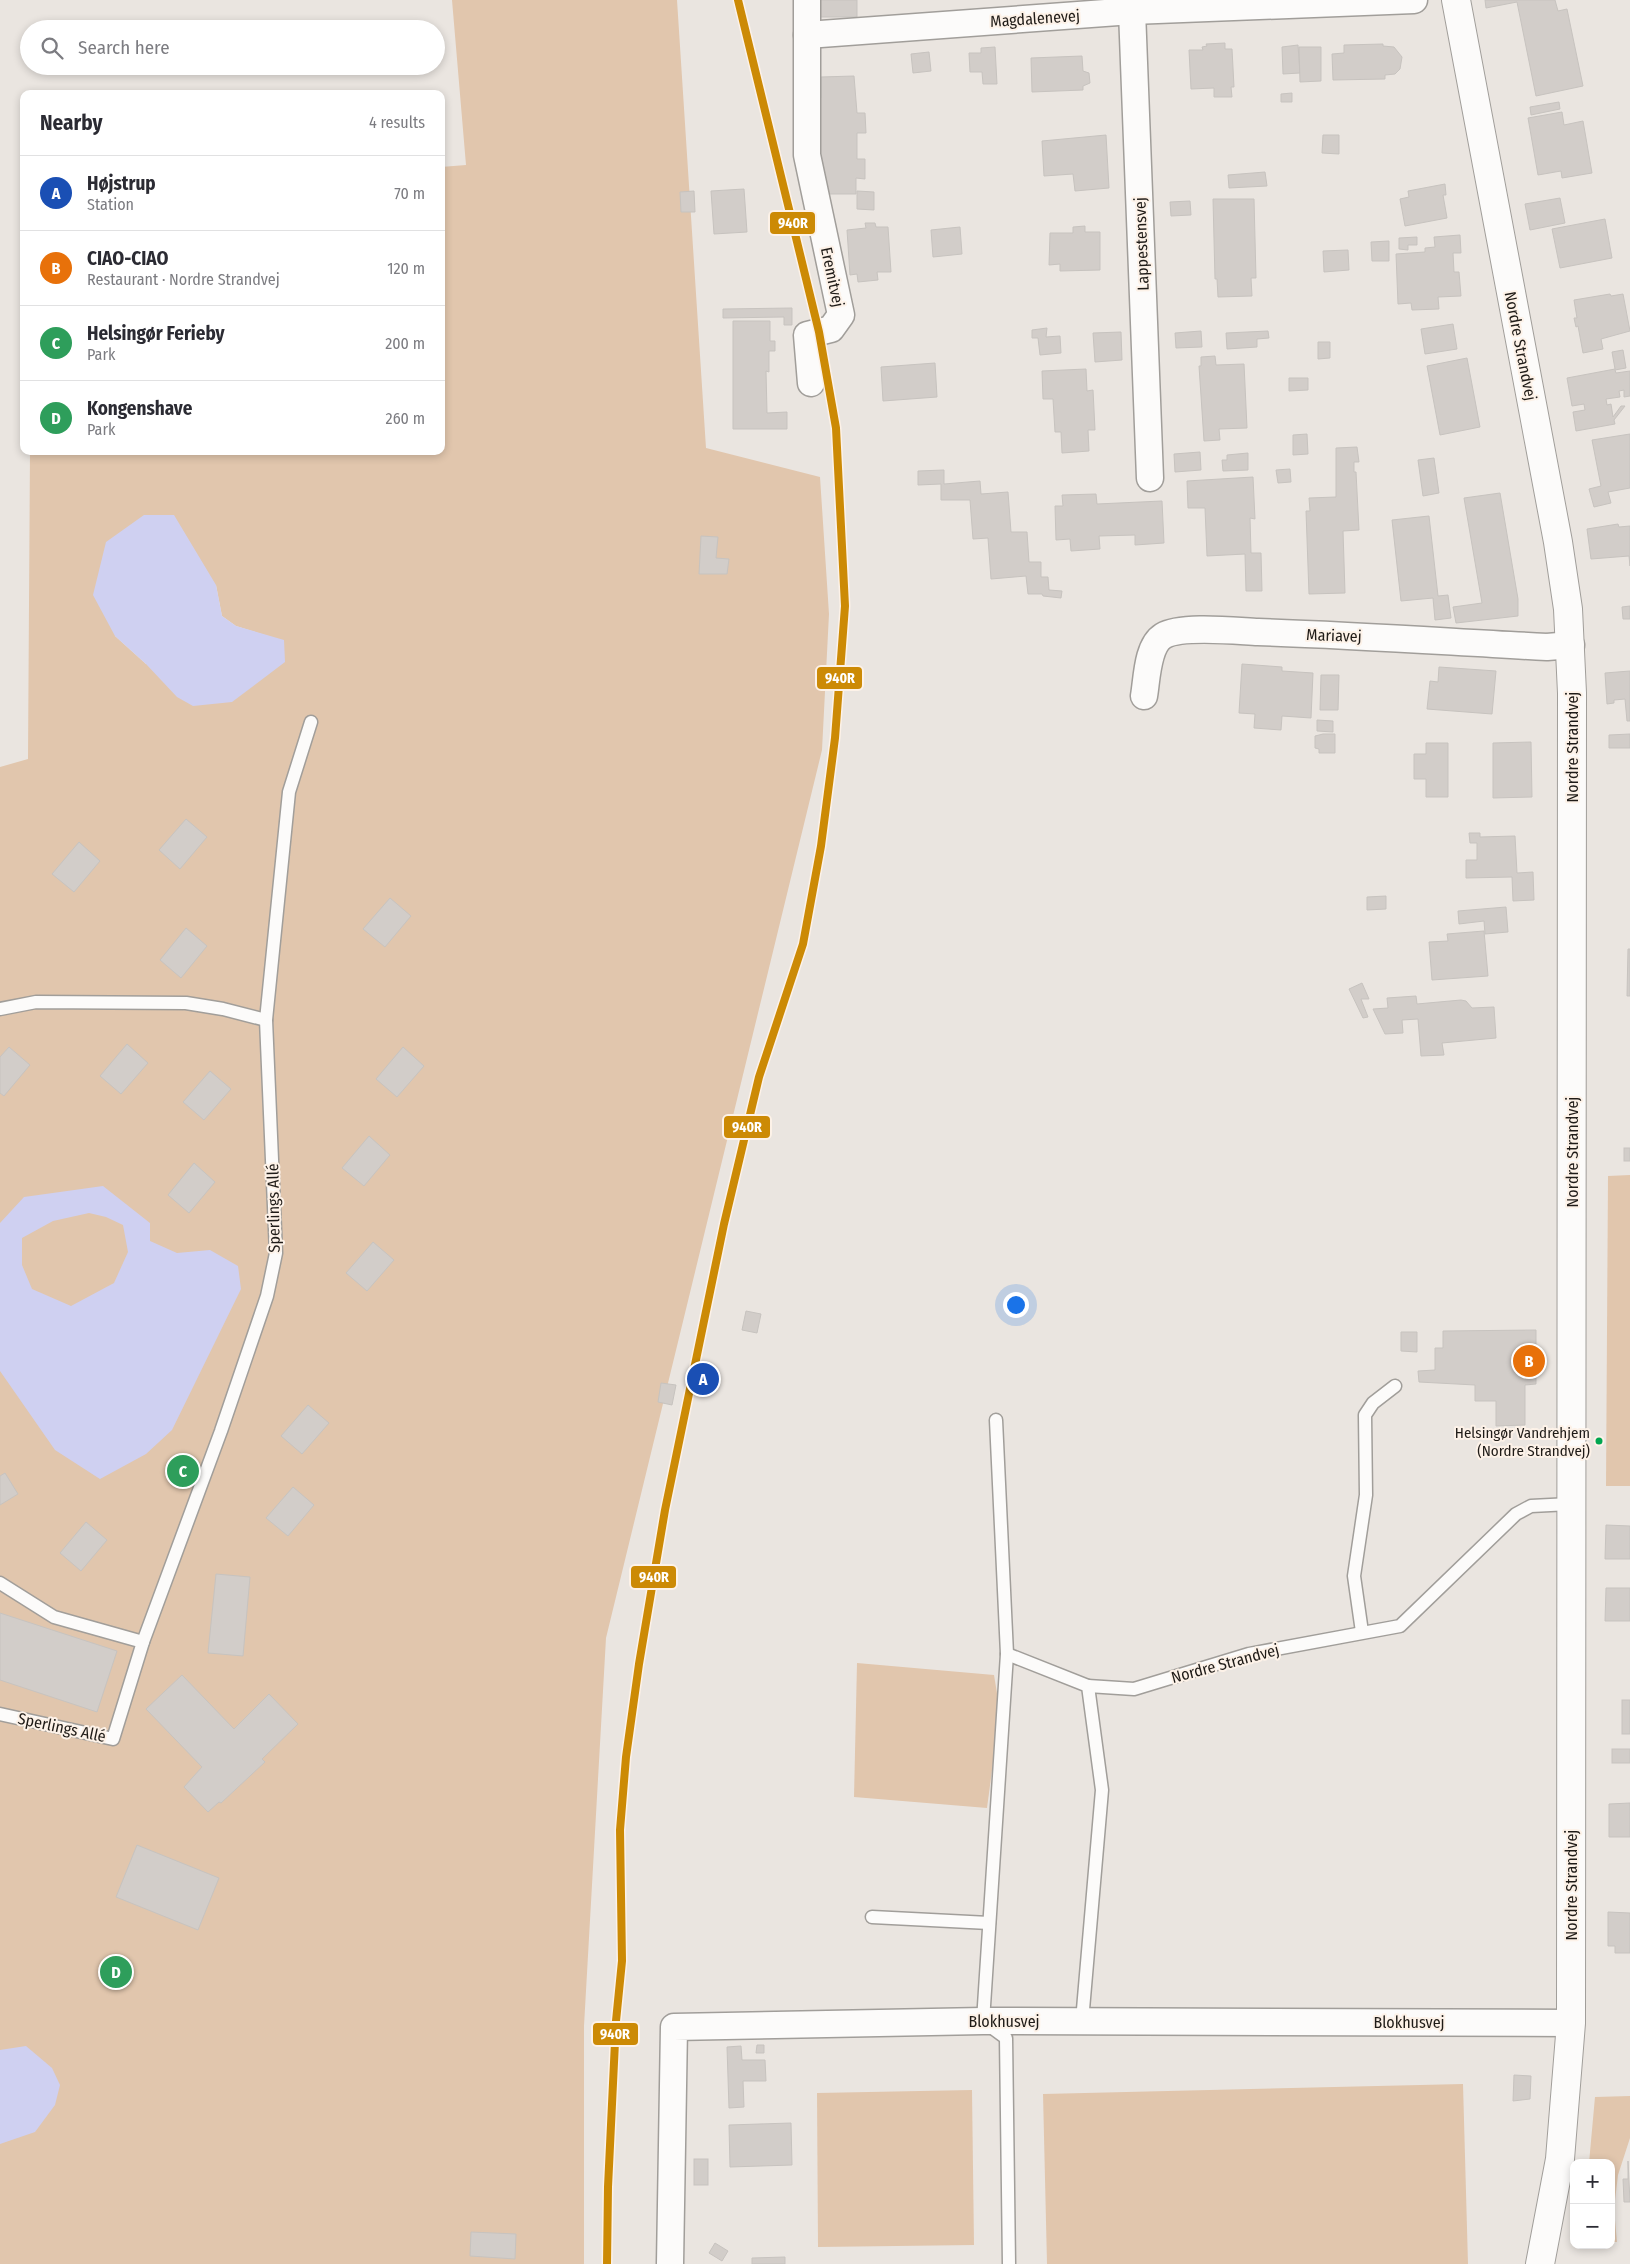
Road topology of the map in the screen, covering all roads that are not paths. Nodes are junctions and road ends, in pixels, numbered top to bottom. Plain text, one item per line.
1 (807, 0) edge
2 (1414, 0) edge
3 (1456, 0) edge
4 (1132, 11) junction
5 (807, 35) junction
6 (811, 382) dead end
7 (1150, 478) dead end
8 (1570, 645) junction
9 (1144, 696) dead end
10 (311, 722) dead end
11 (0, 1009) edge
12 (266, 1020) junction
13 (1395, 1386) dead end
14 (996, 1420) dead end
15 (1570, 1504) junction
16 (0, 1583) edge
17 (1362, 1632) junction
18 (143, 1642) junction
19 (1007, 1654) junction
20 (1088, 1686) junction
21 (0, 1714) edge
22 (872, 1917) dead end
23 (989, 1923) junction
24 (983, 2021) junction
25 (1082, 2021) junction
26 (1571, 2023) junction
27 (670, 2264) edge
28 (1009, 2264) edge
29 (1540, 2264) edge

1 - 5 street, Eremitvej
2 - 4 street, Magdalenevej
3 - 8 main road, Nordre Strandvej
4 - 5 street, Magdalenevej
4 - 7 street, Lappestensvej
5 - 6 street, Eremitvej
8 - 9 street, Mariavej
8 - 15 main road, Nordre Strandvej
10 - 12 lane, Sperlings Allé
11 - 12 lane
12 - 18 lane, Sperlings Allé
13 - 17 lane
14 - 19 lane
15 - 17 lane, Nordre Strandvej
15 - 26 main road, Nordre Strandvej
16 - 18 lane
17 - 20 lane, Nordre Strandvej
18 - 21 lane, Sperlings Allé
19 - 20 lane, Nordre Strandvej
19 - 23 lane
20 - 25 lane
22 - 23 lane
23 - 24 lane
24 - 25 street, Blokhusvej
24 - 27 street, Blokhusvej
24 - 28 lane
25 - 26 street, Blokhusvej
26 - 29 main road, Nordre Strandvej

